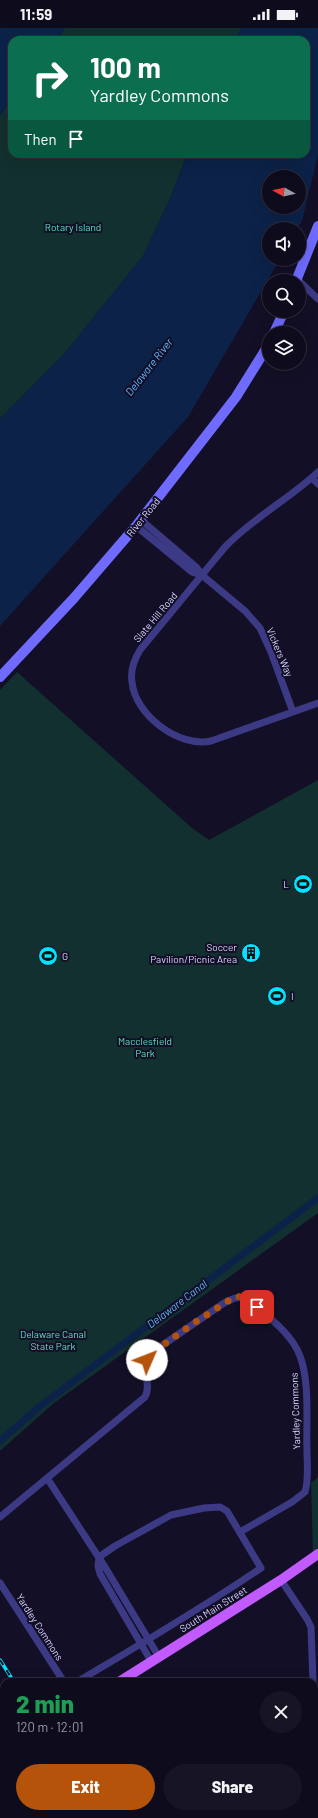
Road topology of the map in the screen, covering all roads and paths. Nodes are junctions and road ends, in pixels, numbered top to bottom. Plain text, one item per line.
1 (318, 226) edge
2 (298, 274) edge
3 (306, 289) edge
4 (318, 299) edge
5 (262, 355) edge
6 (318, 472) edge
7 (312, 478) junction
8 (318, 484) edge
9 (139, 523) junction
10 (202, 576) junction
11 (0, 678) edge
12 (318, 703) edge
13 (293, 712) junction
14 (47, 1478) junction
15 (0, 1517) edge
16 (240, 1532) junction
17 (318, 1554) edge
18 (99, 1557) junction
19 (281, 1580) junction
20 (0, 1583) edge
21 (148, 1638) junction
22 (141, 1642) junction
23 (155, 1659) junction
24 (61, 1678) edge
25 (83, 1678) edge
26 (125, 1678) edge
27 (313, 1678) edge

1 - 2 main road
3 - 4 street
5 - 9 main road, River Road
6 - 7 street, Slate Hill Road
7 - 8 street
7 - 10 street, Slate Hill Road
9 - 10 street, Vickers Way
9 - 11 main road, River Road
10 - 13 street, Vickers Way
10 - 13 street, Slate Hill Road
12 - 13 street, Slate Hill Road
14 - 15 street, Yardley Commons
14 - 16 street, Yardley Commons
14 - 18 street
16 - 18 street
16 - 21 street
17 - 19 main road, South Main Street
18 - 21 street
18 - 22 street
19 - 23 main road, South Main Street
19 - 27 street
20 - 24 street, Yardley Commons
21 - 22 street
21 - 23 street
22 - 23 street
22 - 25 street
23 - 26 main road, South Main Street

